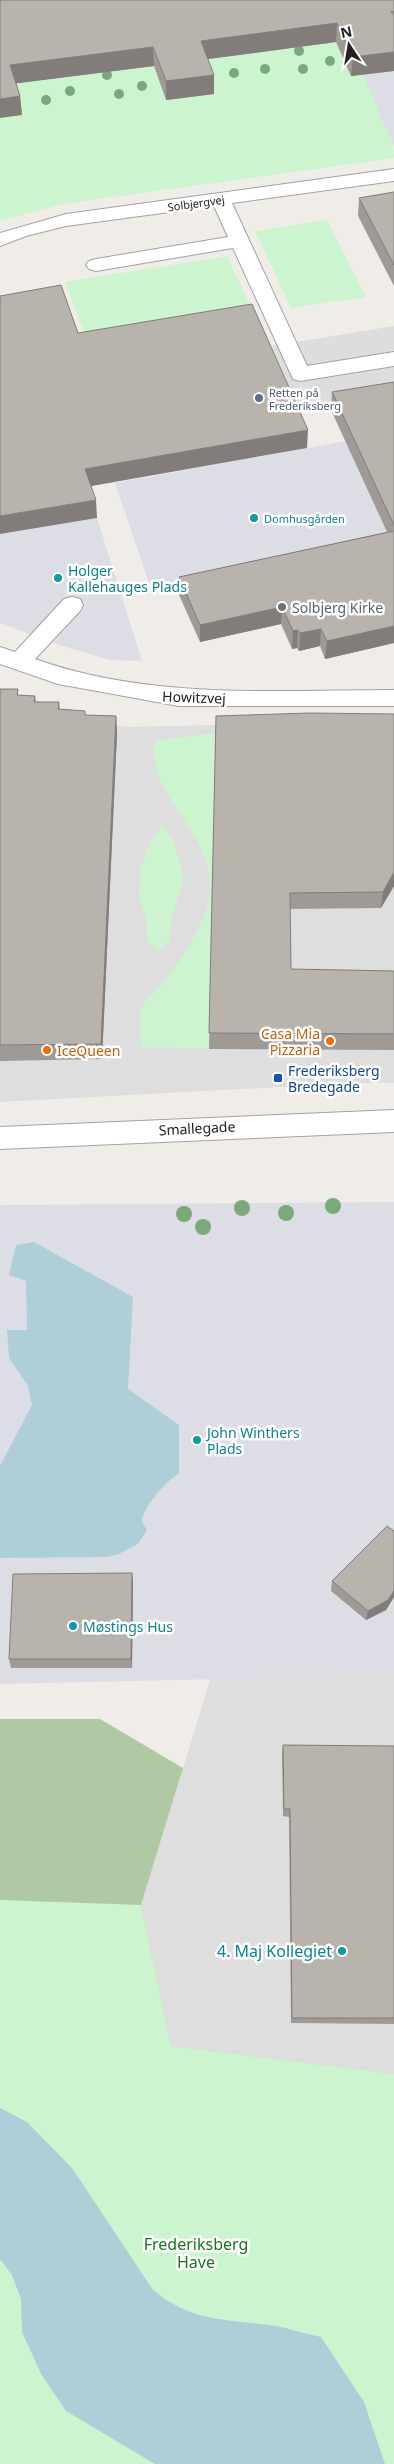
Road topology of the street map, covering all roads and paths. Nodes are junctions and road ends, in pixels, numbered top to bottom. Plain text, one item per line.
1 (394, 174) edge
2 (221, 200) junction
3 (6, 237) edge
4 (240, 241) junction
5 (96, 265) dead end
6 (394, 359) edge
7 (72, 605) dead end
8 (9, 659) edge
9 (394, 698) edge
10 (394, 1121) edge
11 (0, 1138) edge

1 - 2 street, Solbjergvej
2 - 3 street, Solbjergvej
2 - 4 street
4 - 5 street
4 - 6 street
7 - 8 street
8 - 9 street, Howitzvej
10 - 11 street, Smallegade

